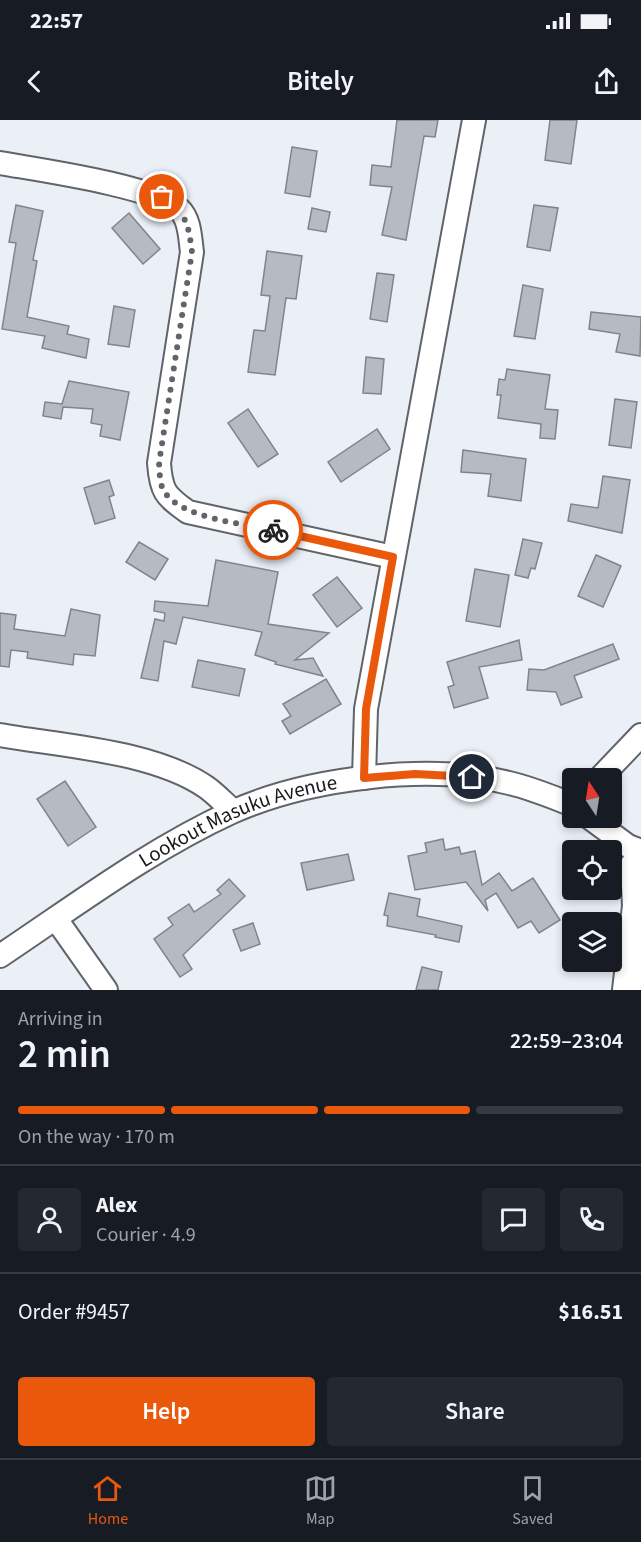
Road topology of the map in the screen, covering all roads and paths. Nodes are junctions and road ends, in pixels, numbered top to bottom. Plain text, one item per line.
1 (474, 120) edge
2 (0, 163) edge
3 (393, 557) junction
4 (0, 735) edge
5 (641, 735) edge
6 (610, 768) edge
7 (364, 778) junction
8 (562, 801) edge
9 (233, 811) junction
10 (601, 828) edge
11 (636, 859) edge
12 (56, 919) junction
13 (0, 956) edge
14 (106, 990) edge
15 (627, 990) edge

1 - 3 street
2 - 3 street
3 - 7 street
4 - 9 street
5 - 6 street
7 - 8 street, Lookout Masuku Avenue
7 - 9 street, Lookout Masuku Avenue
9 - 12 street, Lookout Masuku Avenue
10 - 11 street
11 - 15 main road
12 - 13 street, Lookout Masuku Avenue
12 - 14 street

